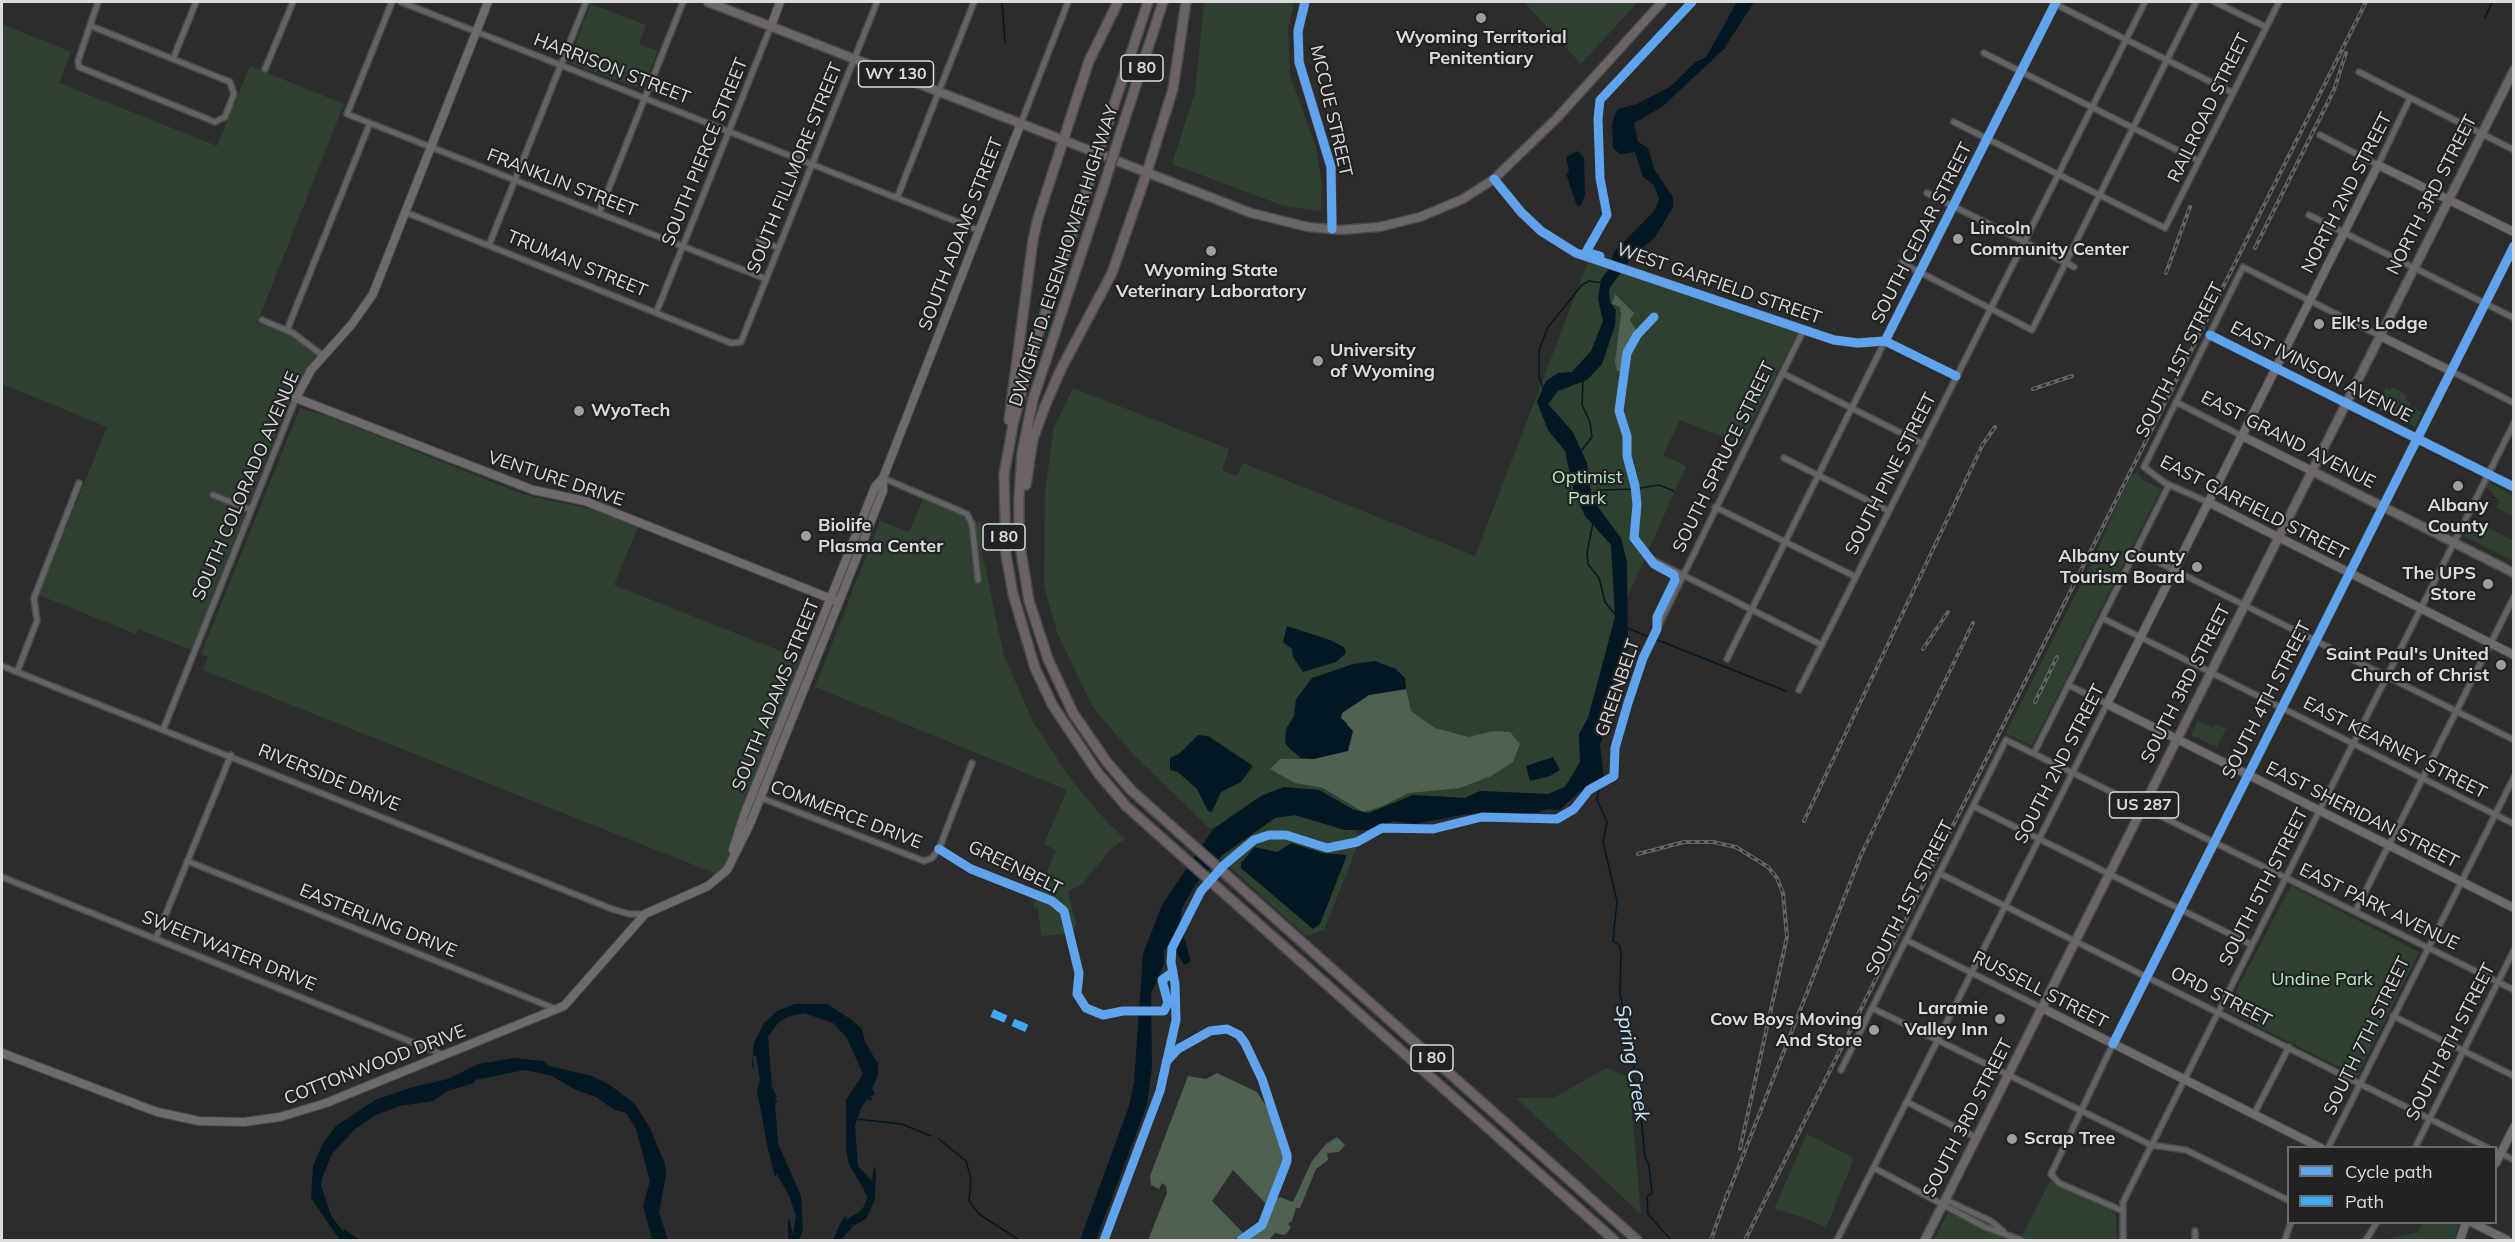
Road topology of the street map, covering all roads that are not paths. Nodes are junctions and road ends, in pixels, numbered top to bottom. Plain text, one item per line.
1 (98, 2) edge
2 (196, 2) edge
3 (293, 2) edge
4 (392, 2) edge
5 (401, 2) edge
6 (488, 2) edge
7 (586, 2) edge
8 (683, 2) edge
9 (708, 2) edge
10 (780, 2) edge
11 (877, 2) edge
12 (974, 2) edge
13 (1068, 2) edge
14 (1118, 2) edge
15 (1148, 2) edge
16 (1163, 2) edge
17 (1186, 2) edge
18 (1305, 2) edge
19 (1662, 2) edge
20 (2054, 2) edge
21 (2145, 2) edge
22 (2196, 2) edge
23 (2215, 2) edge
24 (2279, 2) edge
25 (91, 26) junction
26 (771, 26) junction
27 (2266, 27) junction
28 (476, 31) junction
29 (2126, 39) junction
30 (1984, 53) dead end
31 (854, 58) junction
32 (173, 59) junction
33 (2166, 60) junction
34 (561, 66) junction
35 (265, 69) dead end
36 (2514, 70) edge
37 (2021, 72) junction
38 (2359, 72) dead end
39 (939, 91) junction
40 (2233, 93) junction
41 (645, 97) junction
42 (2410, 98) junction
43 (2092, 108) junction
44 (1954, 122) dead end
45 (370, 123) junction
46 (1021, 123) junction
47 (2132, 128) junction
48 (729, 131) junction
49 (2481, 134) junction
50 (2320, 135) dead end
51 (1987, 139) junction
52 (1064, 140) junction
53 (430, 147) junction
54 (2514, 150) edge
55 (2199, 161) junction
56 (813, 164) junction
57 (2378, 165) junction
58 (1147, 172) junction
59 (2057, 175) junction
60 (1494, 179) junction
61 (515, 180) junction
62 (1927, 193) dead end
63 (2099, 195) junction
64 (897, 198) junction
65 (2448, 200) junction
66 (1953, 206) junction
67 (405, 212) junction
68 (599, 213) junction
69 (2309, 215) dead end
70 (1332, 229) junction
71 (978, 230) junction
72 (2514, 232) edge
73 (2344, 233) junction
74 (759, 240) dead end
75 (2024, 242) junction
76 (489, 245) junction
77 (683, 246) junction
78 (2514, 246) edge
79 (779, 248) junction
80 (1902, 263) dead end
81 (2065, 263) junction
82 (2074, 267) dead end
83 (2414, 268) junction
84 (1920, 273) junction
85 (766, 279) junction
86 (2310, 300) junction
87 (2485, 304) junction
88 (1991, 309) junction
89 (657, 313) junction
90 (2514, 318) edge
91 (262, 320) dead end
92 (287, 330) junction
93 (1803, 331) junction
94 (2210, 335) junction
95 (2380, 336) junction
96 (1885, 342) junction
97 (738, 343) joint
98 (322, 355) junction
99 (2276, 368) junction
100 (2451, 371) junction
101 (1782, 374) junction
102 (1956, 376) junction
103 (296, 398) junction
104 (2176, 402) junction
105 (2346, 403) junction
106 (2514, 403) edge
107 (1853, 409) junction
108 (2514, 423) edge
109 (2242, 436) junction
110 (2417, 439) junction
111 (1923, 444) junction
112 (1006, 458) junction
113 (1784, 458) dead end
114 (2144, 467) joint
115 (2312, 471) junction
116 (2488, 474) junction
117 (1819, 476) junction
118 (883, 478) junction
119 (79, 483) dead end
120 (2169, 485) junction
121 (2514, 487) edge
122 (213, 495) dead end
123 (2208, 502) junction
124 (2383, 506) junction
125 (1715, 507) junction
126 (251, 510) junction
127 (1889, 512) junction
128 (2279, 537) junction
129 (2454, 542) junction
130 (1786, 543) junction
131 (2136, 551) junction
132 (1651, 560) dead end
133 (2174, 570) junction
134 (2350, 573) junction
135 (2514, 573) edge
136 (1682, 575) junction
137 (1856, 578) junction
138 (978, 580) dead end
139 (2514, 597) edge
140 (830, 599) junction
141 (839, 602) junction
142 (2244, 605) junction
143 (2421, 608) junction
144 (1752, 610) junction
145 (2102, 618) junction
146 (1657, 629) dead end
147 (2141, 637) junction
148 (1040, 639) junction
149 (2315, 641) junction
150 (2490, 643) junction
151 (1822, 645) junction
152 (2514, 655) edge
153 (1727, 659) dead end
154 (2, 666) edge
155 (17, 672) junction
156 (2211, 672) junction
157 (2386, 677) junction
158 (2068, 685) junction
159 (1800, 690) dead end
160 (2107, 704) junction
161 (2282, 708) junction
162 (2456, 712) junction
163 (163, 730) junction
164 (2006, 740) joint
165 (2177, 740) junction
166 (2514, 740) edge
167 (2353, 743) junction
168 (2034, 753) junction
169 (231, 755) junction
170 (972, 763) dead end
171 (2072, 772) junction
172 (2248, 775) junction
173 (2514, 777) edge
174 (2422, 778) junction
175 (752, 795) junction
176 (761, 798) junction
177 (1973, 806) junction
178 (2143, 807) junction
179 (2319, 811) junction
180 (2495, 814) junction
181 (2514, 824) edge
182 (2039, 839) junction
183 (2214, 843) junction
184 (2389, 846) junction
185 (732, 860) junction
186 (187, 861) junction
187 (1939, 873) junction
188 (2109, 874) junction
189 (2, 877) edge
190 (2286, 878) junction
191 (716, 882) joint
192 (2461, 882) junction
193 (2006, 906) junction
194 (2514, 908) edge
195 (2181, 910) junction
196 (2355, 912) junction
197 (645, 914) junction
198 (156, 938) junction
199 (1906, 940) junction
200 (2076, 941) junction
201 (2252, 945) junction
202 (2427, 948) junction
203 (2514, 950) edge
204 (1972, 973) junction
205 (2147, 977) junction
206 (2497, 982) junction
207 (2514, 990) edge
208 (1872, 1008) junction
209 (2042, 1008) junction
210 (557, 1010) junction
211 (2218, 1012) junction
212 (2393, 1016) junction
213 (1938, 1040) junction
214 (2113, 1044) junction
215 (2289, 1047) junction
216 (2463, 1051) junction
217 (2, 1053) edge
218 (444, 1055) junction
219 (1841, 1070) dead end
220 (2008, 1075) junction
221 (2514, 1076) edge
222 (2185, 1079) junction
223 (2360, 1083) junction
224 (1907, 1102) junction
225 (2080, 1110) junction
226 (2254, 1114) junction
227 (2430, 1118) junction
228 (2514, 1127) edge
229 (1977, 1138) junction
230 (2151, 1145) junction
231 (2317, 1146) edge
232 (2329, 1146) edge
233 (2416, 1146) edge
234 (2484, 1146) edge
235 (2498, 1152) edge
236 (2514, 1160) edge
237 (1874, 1168) junction
238 (2287, 1199) edge
239 (1945, 1202) junction
240 (2123, 1211) junction
241 (2290, 1224) edge
242 (2376, 1224) edge
243 (2465, 1224) edge
244 (2475, 1224) edge
245 (2195, 1231) dead end
246 (2368, 1239) edge
247 (1614, 1240) edge
248 (1637, 1240) edge
249 (1837, 1240) edge
250 (1925, 1240) edge
251 (2020, 1240) edge
252 (2123, 1240) edge
253 (2195, 1240) edge
254 (2285, 1240) edge
255 (2460, 1240) edge
256 (2508, 1240) edge

1 - 25 street
2 - 32 street
3 - 35 street
4 - 45 street, FRANKLIN STREET
5 - 28 street, HARRISON STREET
6 - 28 street, SOUTH COLORADO AVENUE
7 - 34 street
8 - 41 street
9 - 26 main road, WY 130
10 - 26 street, SOUTH PIERCE STREET
11 - 31 street, SOUTH FILLMORE STREET
12 - 39 street
13 - 46 street, SOUTH ADAMS STREET
14 - 52 highway
15 - 112 highway, DWIGHT D. EISENHOWER HIGHWAY / I 80, bridge
16 - 148 highway, DWIGHT D. EISENHOWER HIGHWAY / I 80, bridge
17 - 58 highway
18 - 70 street, MCCUE STREET
19 - 60 main road, WY 130
20 - 29 street
20 - 37 street, SOUTH CEDAR STREET
21 - 29 street, SOUTH PINE STREET
22 - 33 street
23 - 27 street
24 - 27 street, RAILROAD STREET
25 - 32 street
25 - 32 street
26 - 31 main road, WY 130
26 - 48 street, SOUTH PIERCE STREET
27 - 40 street, RAILROAD STREET
28 - 34 street, HARRISON STREET
28 - 53 street, SOUTH COLORADO AVENUE
29 - 33 street
29 - 43 street, SOUTH PINE STREET
30 - 37 street
31 - 39 main road, WY 130
31 - 56 street, SOUTH FILLMORE STREET
33 - 40 street
33 - 47 street
34 - 41 street, HARRISON STREET
34 - 61 street
36 - 49 main road, NORTH 3RD STREET
37 - 43 street
37 - 51 street, SOUTH CEDAR STREET
38 - 42 street
39 - 46 main road, WY 130
39 - 64 street
40 - 55 street, RAILROAD STREET
41 - 48 street, HARRISON STREET
41 - 68 street
42 - 49 street
42 - 57 street, NORTH 2ND STREET
43 - 47 street
43 - 59 street, SOUTH PINE STREET
44 - 51 street
45 - 53 street, FRANKLIN STREET
45 - 92 street
46 - 52 main road, WY 130
46 - 71 street, SOUTH ADAMS STREET
47 - 55 street
47 - 63 street
48 - 56 street, HARRISON STREET
48 - 77 street, SOUTH PIERCE STREET
49 - 54 street
49 - 65 main road, NORTH 3RD STREET
50 - 57 street
51 - 59 street
51 - 66 street, SOUTH CEDAR STREET
52 - 58 main road, WY 130
52 - 112 highway
53 - 61 street, FRANKLIN STREET
53 - 67 street, SOUTH COLORADO AVENUE
55 - 63 street, RAILROAD STREET
56 - 64 street, HARRISON STREET
56 - 79 street, SOUTH FILLMORE STREET
57 - 65 street
57 - 73 street, NORTH 2ND STREET
58 - 70 main road, WY 130
58 - 148 highway
59 - 63 street
59 - 75 street, SOUTH PINE STREET
60 - 70 main road, WY 130
60 - 93 street, WEST GARFIELD STREET
61 - 68 street, FRANKLIN STREET
61 - 76 street
62 - 66 street
63 - 81 street
64 - 71 street, HARRISON STREET
65 - 72 street
65 - 83 main road, NORTH 3RD STREET
66 - 75 street
66 - 84 street, SOUTH CEDAR STREET
67 - 76 street, TRUMAN STREET
67 - 98 street, SOUTH COLORADO AVENUE
68 - 77 street, FRANKLIN STREET
69 - 73 street
71 - 118 street, SOUTH ADAMS STREET
73 - 83 street
73 - 86 street, NORTH 2ND STREET
74 - 79 street
75 - 81 street
75 - 88 street, SOUTH PINE STREET
76 - 89 street, TRUMAN STREET
77 - 85 street, FRANKLIN STREET
77 - 89 street, SOUTH PIERCE STREET
78 - 87 street, SOUTH 4TH STREET
79 - 85 street, SOUTH FILLMORE STREET
80 - 84 street
81 - 82 street
81 - 88 street
83 - 87 street
83 - 95 main road, NORTH 3RD STREET
84 - 88 street
84 - 96 street, SOUTH CEDAR STREET
85 - 97 street, SOUTH FILLMORE STREET
86 - 94 street, SOUTH 1ST STREET
86 - 95 street
86 - 99 street, SOUTH 2ND STREET
87 - 90 street
87 - 100 street, SOUTH 4TH STREET
88 - 102 street, SOUTH PINE STREET
89 - 97 street, TRUMAN STREET
91 - 92 street
92 - 98 street
93 - 96 street, WEST GARFIELD STREET
93 - 101 street, SOUTH SPRUCE STREET
94 - 99 street, EAST IVINSON AVENUE
94 - 104 street, SOUTH 1ST STREET
95 - 100 street
95 - 105 main road, SOUTH 3RD STREET
96 - 102 street, WEST GARFIELD STREET
96 - 107 street, SOUTH CEDAR STREET
98 - 103 street, SOUTH COLORADO AVENUE
99 - 105 street, EAST IVINSON AVENUE
99 - 109 street, SOUTH 2ND STREET
100 - 106 street
100 - 110 street, SOUTH 4TH STREET
101 - 107 street
101 - 125 street, SOUTH SPRUCE STREET
102 - 111 street, SOUTH PINE STREET
103 - 126 street, SOUTH COLORADO AVENUE
103 - 140 street, VENTURE DRIVE
104 - 109 street, EAST GRAND AVENUE
104 - 114 street, SOUTH 1ST STREET
105 - 110 street, EAST IVINSON AVENUE
105 - 115 main road, SOUTH 3RD STREET
107 - 111 street
107 - 117 street, SOUTH CEDAR STREET
108 - 116 street, SOUTH 5TH STREET
109 - 115 street, EAST GRAND AVENUE
109 - 123 street, SOUTH 2ND STREET
110 - 116 street, EAST IVINSON AVENUE
110 - 124 street, SOUTH 4TH STREET
111 - 127 street, SOUTH PINE STREET
112 - 247 highway, DWIGHT D. EISENHOWER HIGHWAY / I 80
113 - 117 street
114 - 120 street, EAST GARFIELD STREET
115 - 124 main road, EAST GRAND AVENUE
115 - 128 main road, SOUTH 3RD STREET / US 287
116 - 121 street, EAST IVINSON AVENUE
116 - 129 street, SOUTH 5TH STREET
117 - 127 street
117 - 130 street, SOUTH CEDAR STREET
118 - 138 street
118 - 140 street, SOUTH ADAMS STREET
118 - 141 street, SOUTH ADAMS STREET
119 - 155 street
120 - 123 street, EAST GARFIELD STREET
120 - 131 street
122 - 126 street
123 - 128 street, EAST GARFIELD STREET
123 - 133 street, SOUTH 2ND STREET
124 - 129 main road, EAST GRAND AVENUE
124 - 134 street, SOUTH 4TH STREET
125 - 130 street
125 - 136 street, SOUTH SPRUCE STREET
126 - 163 street, SOUTH COLORADO AVENUE
127 - 137 street, SOUTH PINE STREET
128 - 134 street, EAST GARFIELD STREET
128 - 142 main road, SOUTH 3RD STREET / US 287
129 - 135 main road, EAST GRAND AVENUE
129 - 143 street, SOUTH 5TH STREET
130 - 137 street
130 - 144 street, SOUTH CEDAR STREET
131 - 133 street
131 - 145 street
132 - 136 street
133 - 142 street
133 - 147 street, SOUTH 2ND STREET
134 - 143 street, EAST GARFIELD STREET
134 - 149 street, SOUTH 4TH STREET
136 - 144 street
136 - 146 street, SOUTH SPRUCE STREET
137 - 151 street, SOUTH PINE STREET
139 - 150 street
140 - 141 street, VENTURE DRIVE
140 - 175 street, SOUTH ADAMS STREET
141 - 176 street, SOUTH ADAMS STREET
142 - 149 street
142 - 156 main road, SOUTH 3RD STREET / US 287
143 - 150 street, EAST GARFIELD STREET
143 - 157 street, SOUTH 5TH STREET
144 - 151 street
144 - 153 street, SOUTH CEDAR STREET
145 - 147 street, EAST KEARNEY STREET
145 - 158 street
147 - 156 street, EAST KEARNEY STREET
147 - 160 street, SOUTH 2ND STREET
148 - 248 highway, DWIGHT D. EISENHOWER HIGHWAY / I 80
149 - 157 street
149 - 161 street, SOUTH 4TH STREET
150 - 152 street, EAST GARFIELD STREET
150 - 162 street
151 - 159 street, SOUTH PINE STREET
154 - 155 street, RIVERSIDE DRIVE
155 - 163 street, RIVERSIDE DRIVE
156 - 161 street, EAST KEARNEY STREET
156 - 165 main road, SOUTH 3RD STREET / US 287
157 - 162 street
157 - 167 street, SOUTH 5TH STREET
158 - 160 street, EAST SHERIDAN STREET
158 - 168 street
160 - 165 street, EAST SHERIDAN STREET
160 - 171 street, SOUTH 2ND STREET
161 - 167 street, EAST KEARNEY STREET
161 - 172 street, SOUTH 4TH STREET
162 - 166 street
162 - 174 street
163 - 169 street, RIVERSIDE DRIVE
164 - 168 street, EAST PARK AVENUE
164 - 177 street, SOUTH 1ST STREET
165 - 172 street, EAST SHERIDAN STREET
165 - 178 main road, SOUTH 3RD STREET / US 287
167 - 174 street, EAST KEARNEY STREET
167 - 179 street, SOUTH 5TH STREET
168 - 171 street, EAST PARK AVENUE
169 - 186 street
169 - 197 street, RIVERSIDE DRIVE
170 - 176 street, COMMERCE DRIVE
171 - 178 street, EAST PARK AVENUE
171 - 182 street, SOUTH 2ND STREET
172 - 179 street, EAST SHERIDAN STREET
172 - 183 street, SOUTH 4TH STREET
173 - 180 street, SOUTH 7TH STREET
174 - 180 street, EAST KEARNEY STREET
174 - 184 street
175 - 176 street, COMMERCE DRIVE
175 - 185 street, SOUTH ADAMS STREET
176 - 185 street, SOUTH ADAMS STREET
177 - 182 street
177 - 187 street, SOUTH 1ST STREET
178 - 183 street, EAST PARK AVENUE
178 - 188 main road, SOUTH 3RD STREET / US 287
179 - 184 street, EAST SHERIDAN STREET
179 - 190 street, SOUTH 5TH STREET
180 - 181 street, EAST KEARNEY STREET
180 - 192 street, SOUTH 7TH STREET
182 - 188 street
182 - 193 street, SOUTH 2ND STREET
183 - 190 street, EAST PARK AVENUE
183 - 195 street, SOUTH 4TH STREET
184 - 192 street, EAST SHERIDAN STREET
184 - 196 street
185 - 191 street, SOUTH ADAMS STREET
186 - 198 street
186 - 210 street, EASTERLING DRIVE
187 - 193 street, ORD STREET
187 - 199 street, SOUTH 1ST STREET
188 - 195 street
188 - 200 main road, SOUTH 3RD STREET / US 287
189 - 198 street, SWEETWATER DRIVE
190 - 196 street, EAST PARK AVENUE
190 - 201 street, SOUTH 5TH STREET
191 - 197 street, COTTONWOOD DRIVE
192 - 194 street, EAST SHERIDAN STREET
192 - 202 street, SOUTH 7TH STREET
193 - 200 street, ORD STREET
193 - 204 street, SOUTH 2ND STREET
195 - 201 street
195 - 205 street, SOUTH 4TH STREET
196 - 202 street, EAST PARK AVENUE
197 - 210 street, COTTONWOOD DRIVE
198 - 218 street, SWEETWATER DRIVE
199 - 204 street, RUSSELL STREET
199 - 208 street, SOUTH 1ST STREET
200 - 205 street, ORD STREET
200 - 209 main road, SOUTH 3RD STREET / US 287
201 - 211 street, SOUTH 5TH STREET
202 - 206 street, EAST PARK AVENUE
202 - 212 street, SOUTH 7TH STREET
203 - 206 street, SOUTH 8TH STREET
204 - 209 street, RUSSELL STREET
204 - 213 street, SOUTH 2ND STREET
205 - 211 street, ORD STREET
205 - 214 street, SOUTH 4TH STREET
206 - 207 street, EAST PARK AVENUE
206 - 216 street, SOUTH 8TH STREET
208 - 213 street
208 - 219 street, SOUTH 1ST STREET
209 - 214 street, RUSSELL STREET
209 - 220 main road, SOUTH 3RD STREET / US 287
210 - 218 street, COTTONWOOD DRIVE
211 - 215 street, ORD STREET
211 - 222 street, SOUTH 5TH STREET
212 - 216 street
212 - 223 street, SOUTH 7TH STREET
213 - 220 street
213 - 224 street, SOUTH 2ND STREET
214 - 222 street, RUSSELL STREET
214 - 225 street, SOUTH 4TH STREET
215 - 223 street, ORD STREET
215 - 226 street
216 - 221 street
216 - 227 street, SOUTH 8TH STREET
217 - 218 street, COTTONWOOD DRIVE
220 - 225 street
220 - 229 main road, SOUTH 3RD STREET / US 287
222 - 226 street, RUSSELL STREET
222 - 230 street, SOUTH 5TH STREET
223 - 227 street, ORD STREET
223 - 232 street, SOUTH 7TH STREET
224 - 229 street
224 - 237 street, SOUTH 2ND STREET
225 - 230 street
225 - 240 street, SOUTH 4TH STREET
226 - 231 street, RUSSELL STREET
227 - 233 street, SOUTH 8TH STREET
227 - 234 street, ORD STREET
228 - 235 street
229 - 239 main road, SOUTH 3RD STREET / US 287
230 - 238 street
230 - 240 street, SOUTH 5TH STREET
235 - 236 street
237 - 239 street
237 - 249 street, SOUTH 2ND STREET
239 - 250 main road, SOUTH 3RD STREET / US 287
239 - 251 street
240 - 252 street, SOUTH 5TH STREET
241 - 254 street
242 - 246 street
243 - 255 street
244 - 256 street
245 - 253 street

